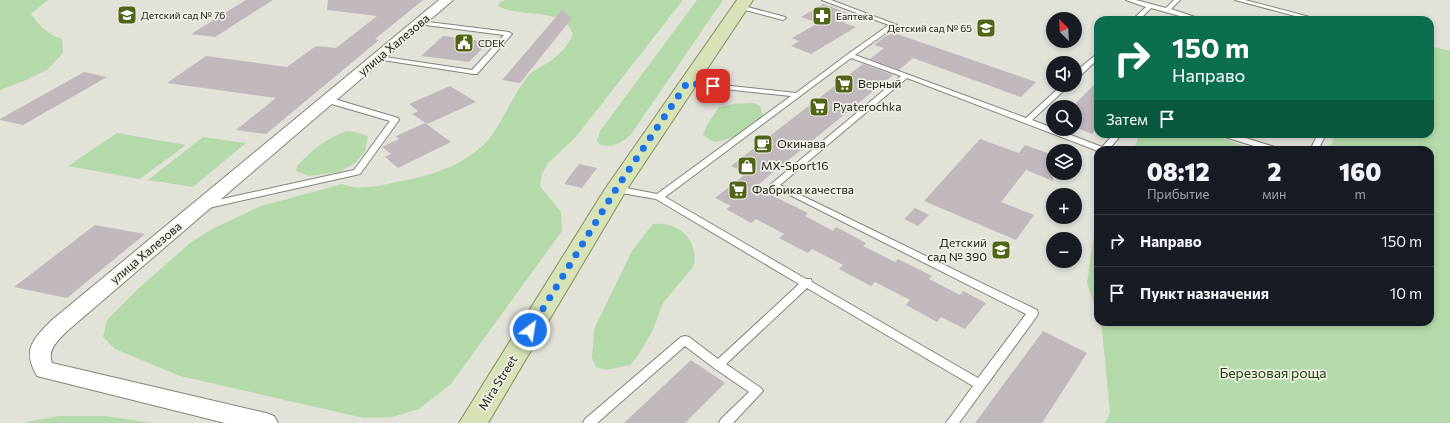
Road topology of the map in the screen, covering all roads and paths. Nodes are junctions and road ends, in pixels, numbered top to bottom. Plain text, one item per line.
1 (446, 0) edge
2 (1129, 0) edge
3 (1177, 0) edge
4 (1238, 0) edge
5 (831, 1) edge
6 (742, 3) edge
7 (1150, 6) junction
8 (1167, 10) junction
9 (1140, 16) edge
10 (1187, 16) edge
11 (1290, 16) edge
12 (783, 18) dead end
13 (420, 23) junction
14 (850, 55) junction
15 (378, 58) junction
16 (1094, 59) edge
17 (1082, 70) edge
18 (906, 75) junction
19 (687, 83) junction
20 (1058, 92) edge
21 (798, 95) junction
22 (328, 100) junction
23 (1027, 121) junction
24 (1114, 138) edge
25 (1238, 138) edge
26 (1107, 146) edge
27 (1262, 146) edge
28 (1094, 147) edge
29 (616, 189) junction
30 (659, 197) junction
31 (201, 207) junction
32 (807, 282) junction
33 (718, 365) junction
34 (980, 385) junction
35 (266, 423) edge
36 (473, 423) edge
37 (589, 423) edge
38 (725, 423) edge
39 (952, 423) edge

1 - 13 street, улица Халезова
2 - 7 lane
3 - 8 lane
4 - 11 lane
5 - 14 lane
6 - 12 lane
6 - 19 main road, Mira Street
7 - 8 lane
7 - 9 lane
8 - 10 lane
13 - 15 street, улица Халезова
13 - 15 lane
14 - 18 lane
14 - 21 lane
15 - 22 street, улица Халезова
16 - 17 lane
18 - 23 lane
18 - 34 lane
19 - 21 lane
19 - 29 main road, Mira Street
20 - 23 lane
21 - 30 lane
22 - 31 street, улица Халезова
22 - 31 lane
23 - 28 lane
24 - 26 lane
25 - 27 lane
29 - 30 lane
29 - 36 main road, Mira Street
30 - 32 lane
31 - 35 street, улица Халезова
32 - 33 lane
32 - 34 lane
33 - 37 lane
33 - 38 lane
34 - 39 lane

